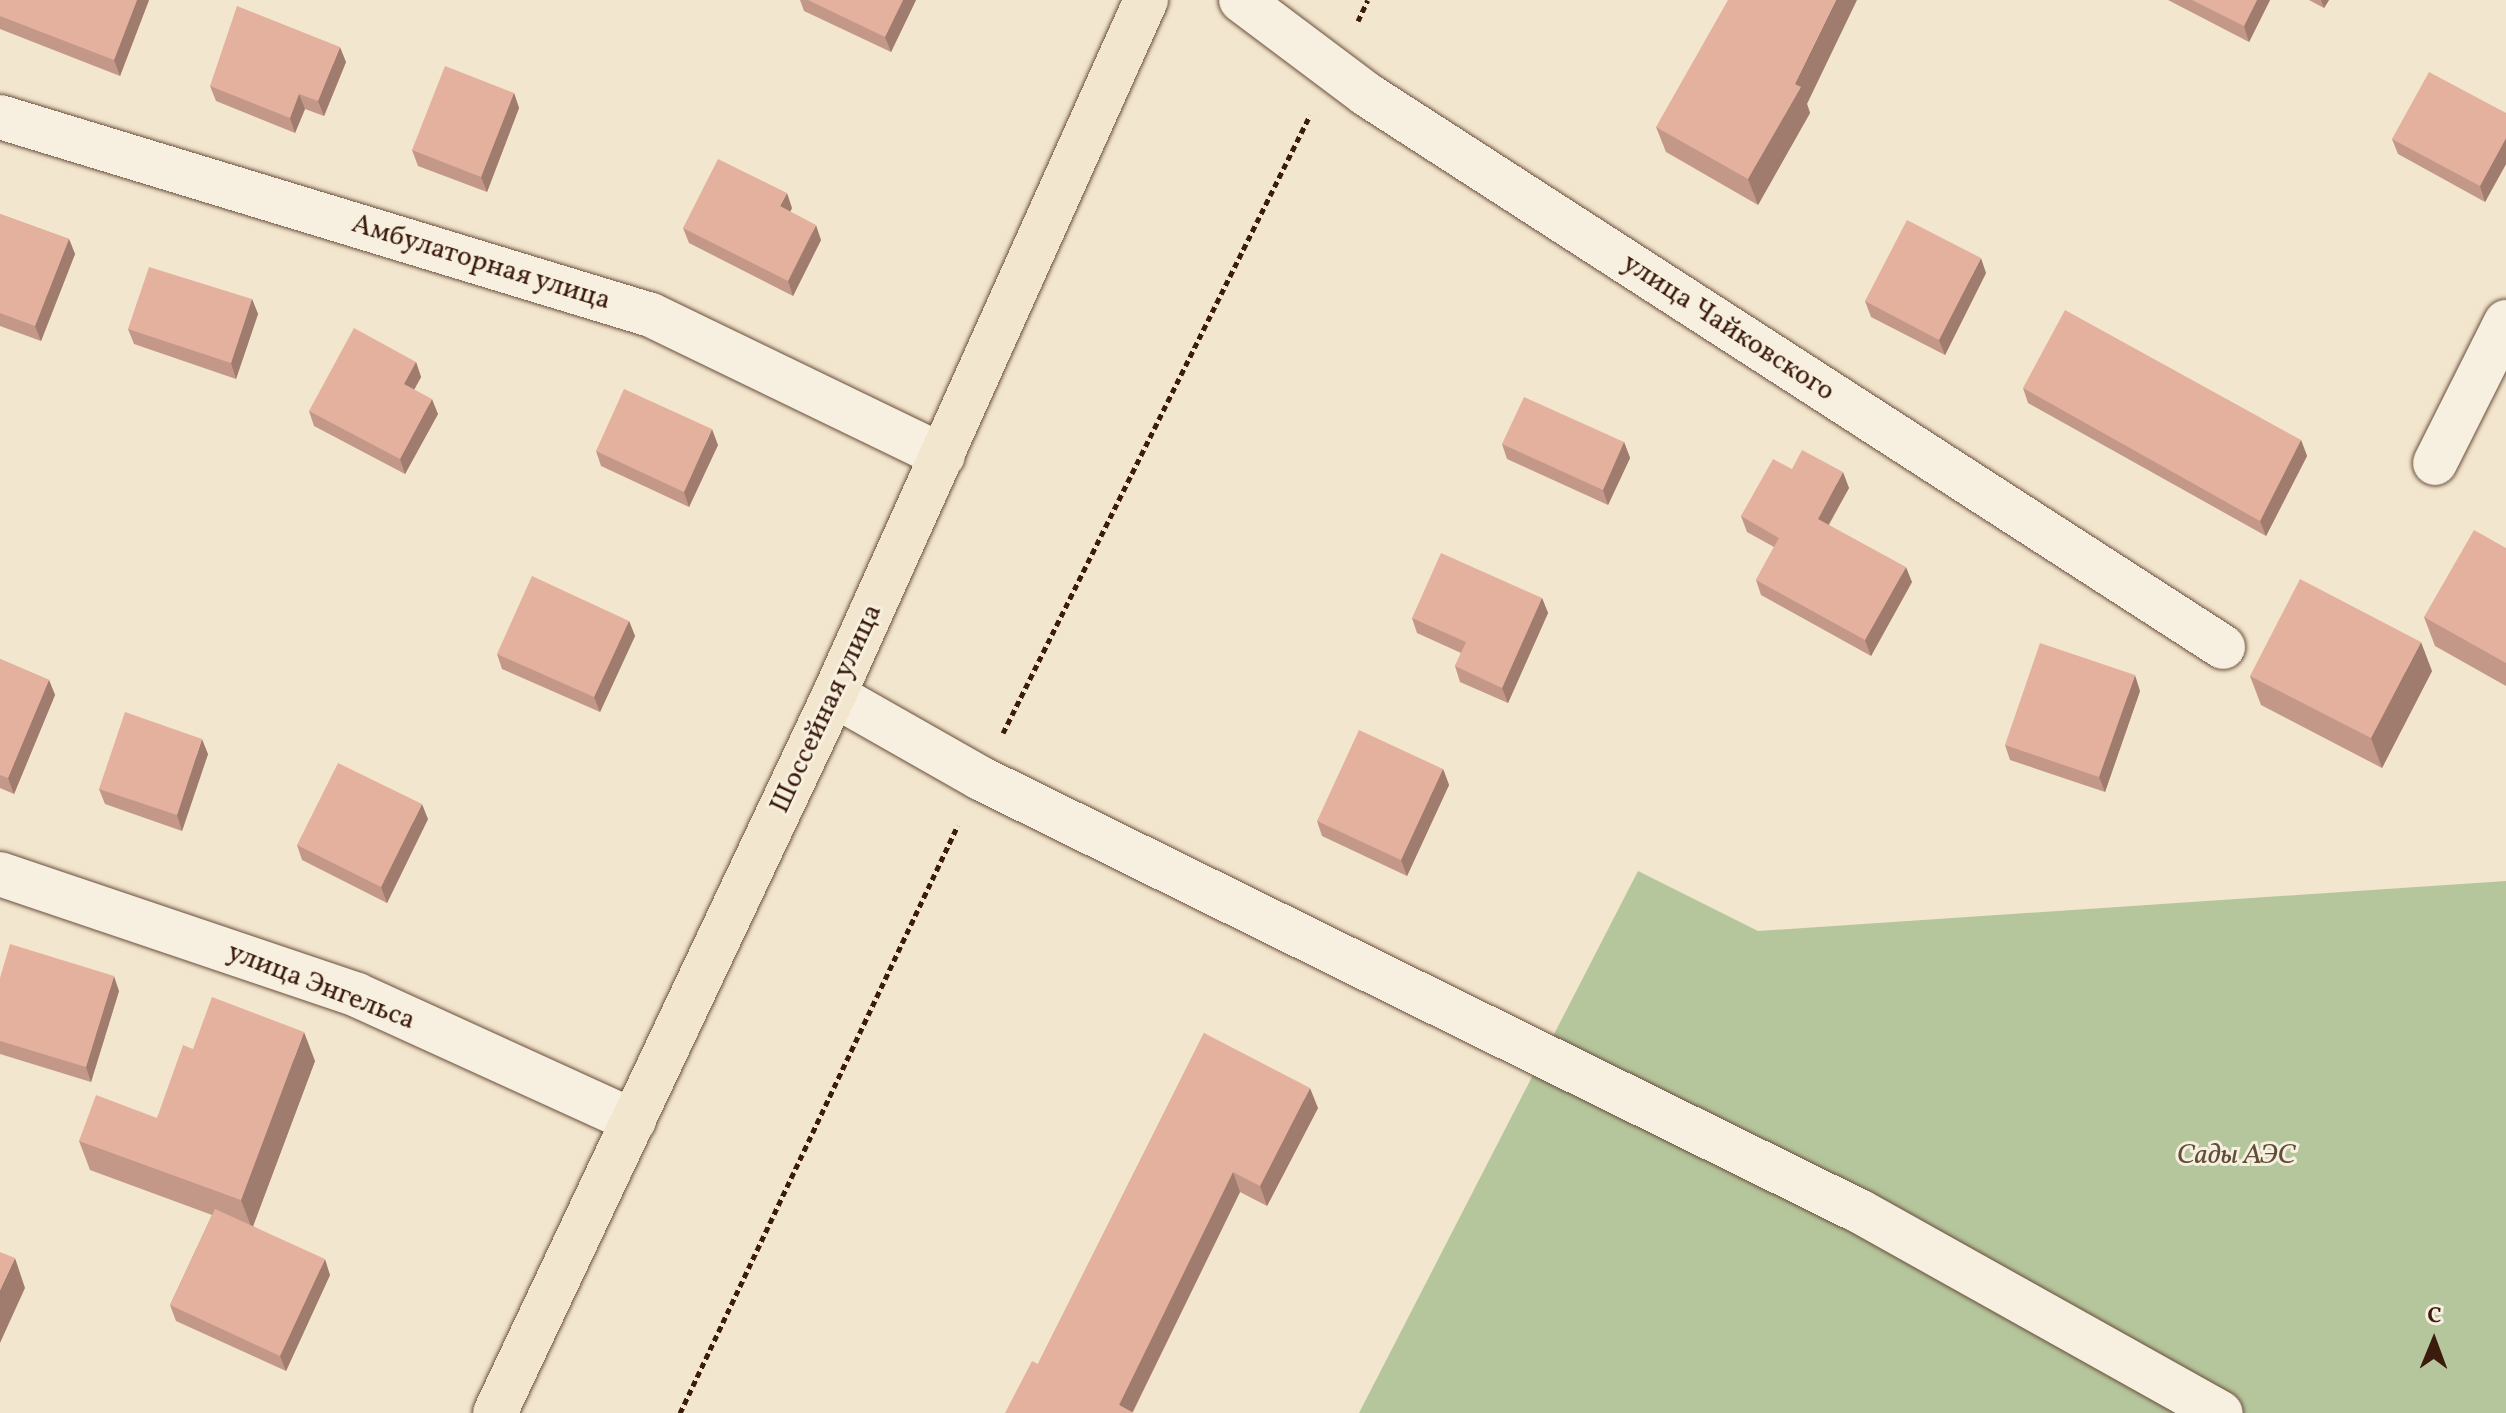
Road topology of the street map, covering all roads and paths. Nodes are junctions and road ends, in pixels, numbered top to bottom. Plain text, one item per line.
1 (1146, 0) edge
2 (1241, 0) edge
3 (1368, 0) edge
4 (1333, 70) junction
5 (0, 117) edge
6 (2506, 322) edge
7 (943, 456) junction
8 (2435, 463) dead end
9 (2223, 647) dead end
10 (834, 695) junction
11 (980, 778) junction
12 (0, 874) edge
13 (634, 1121) junction
14 (495, 1413) edge
15 (680, 1413) edge
16 (2221, 1413) edge

1 - 7 main road, Шоссейная улица
2 - 4 street, улица Чайковского
3 - 4 path
4 - 9 street, улица Чайковского
4 - 11 path
5 - 7 street, Амбулаторная улица
6 - 8 street
7 - 10 main road, Шоссейная улица
10 - 11 street
10 - 13 main road, Шоссейная улица
11 - 15 path
11 - 16 street
12 - 13 street, улица Энгельса
13 - 14 main road, Шоссейная улица

